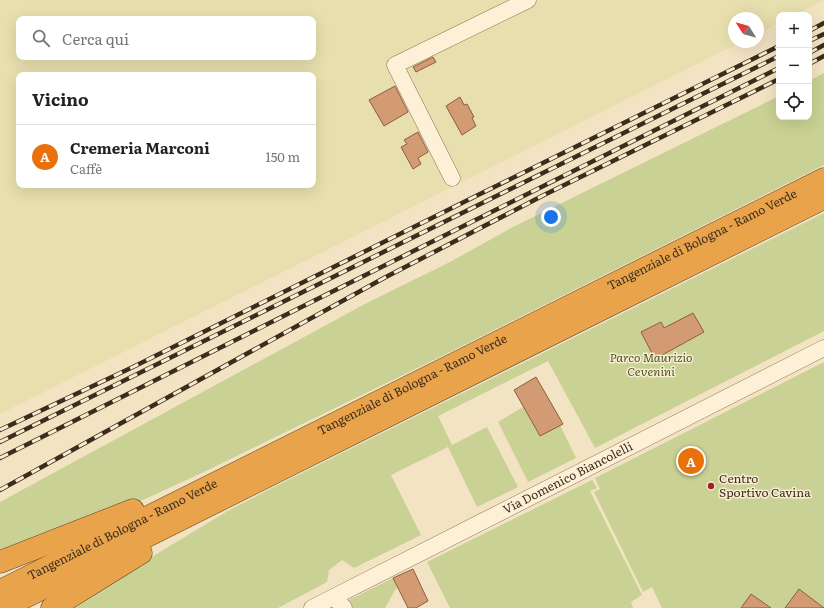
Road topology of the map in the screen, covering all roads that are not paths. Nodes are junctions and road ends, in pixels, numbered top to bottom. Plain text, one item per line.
1 (528, 0) edge
2 (452, 178) dead end
3 (824, 179) edge
4 (824, 198) edge
5 (824, 348) edge
6 (301, 440) junction
7 (287, 466) junction
8 (0, 562) edge
9 (0, 591) edge
10 (339, 602) edge
11 (3, 608) edge
12 (52, 608) edge
13 (312, 608) edge

1 - 2 street
3 - 6 highway, Tangenziale di Bologna - Ramo Verde
4 - 7 highway, Tangenziale di Bologna - Ramo Verde
5 - 10 street, Via Domenico Biancolelli
6 - 8 highway
6 - 9 highway, Tangenziale di Bologna - Ramo Verde
7 - 11 highway, Tangenziale di Bologna - Ramo Verde
7 - 12 highway
10 - 13 street, Via Domenico Biancolelli

